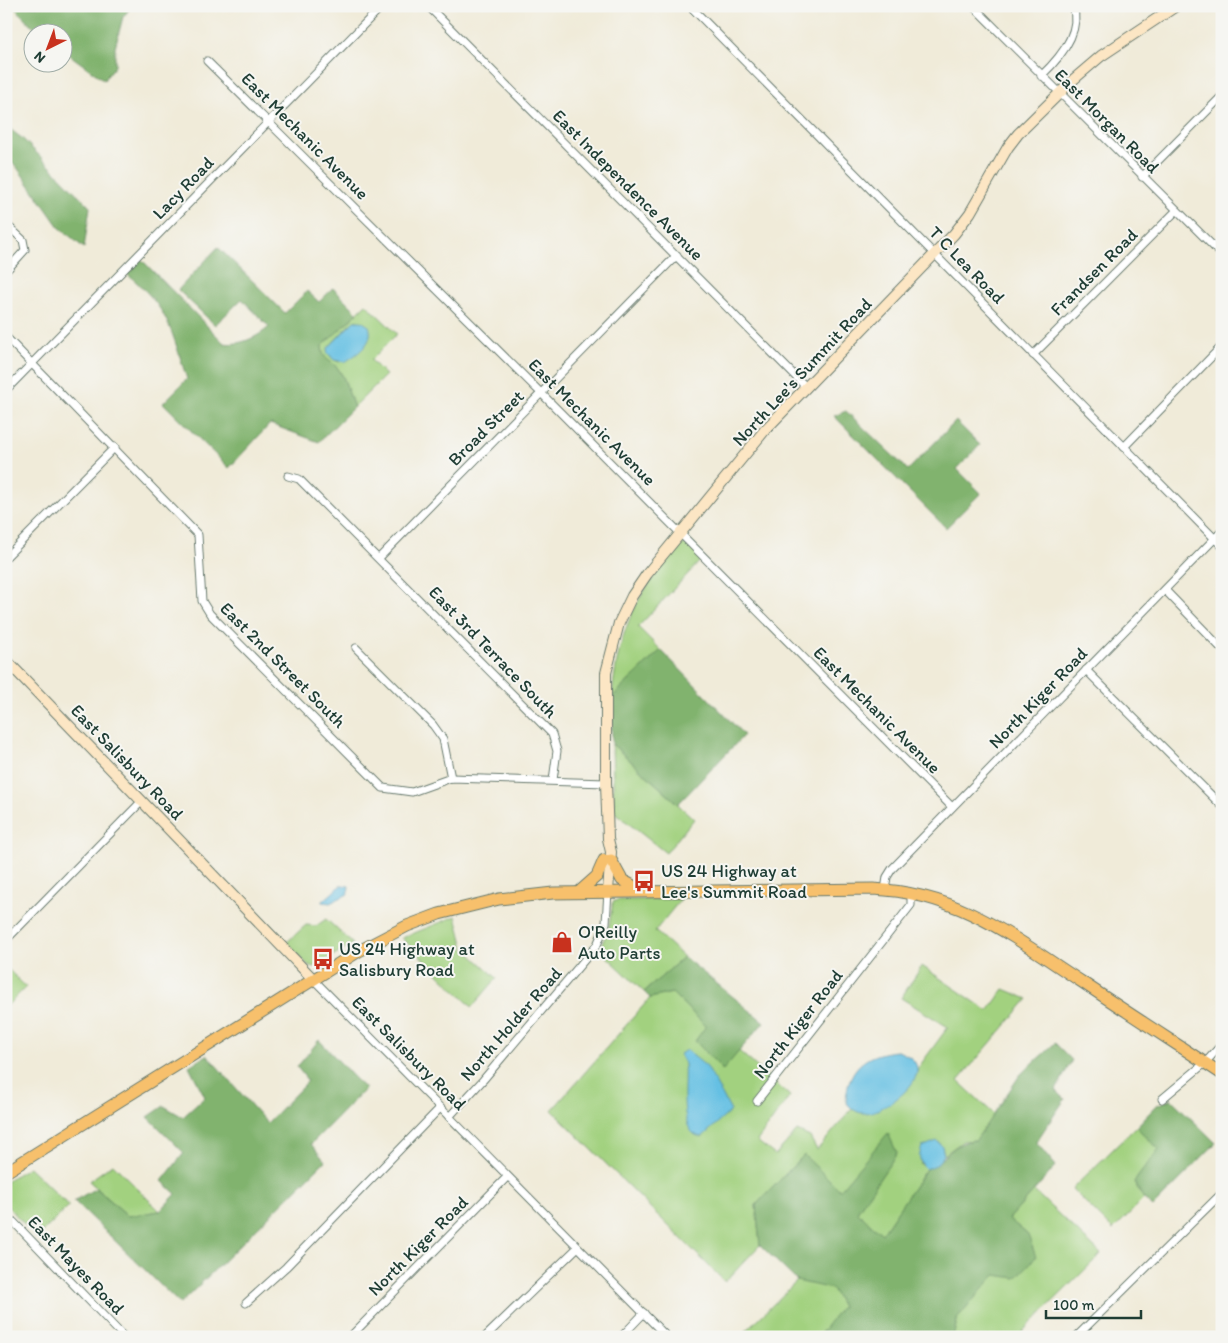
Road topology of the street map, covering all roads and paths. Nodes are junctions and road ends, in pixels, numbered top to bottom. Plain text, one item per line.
1 (382, 6) edge
2 (428, 6) edge
3 (690, 6) edge
4 (1072, 6) edge
5 (1176, 6) edge
6 (974, 7) edge
7 (207, 61) dead end
8 (1041, 76) junction
9 (1059, 94) junction
10 (1222, 96) edge
11 (269, 121) junction
12 (1142, 177) junction
13 (1176, 211) junction
14 (6, 224) edge
15 (936, 254) junction
16 (677, 255) junction
17 (1222, 255) edge
18 (6, 271) edge
19 (6, 336) edge
20 (1222, 346) edge
21 (1033, 355) junction
22 (33, 363) junction
23 (806, 387) junction
24 (6, 390) edge
25 (542, 394) junction
26 (115, 447) junction
27 (1124, 447) junction
28 (288, 476) dead end
29 (681, 532) junction
30 (1222, 532) edge
31 (1214, 539) junction
32 (1222, 546) edge
33 (6, 557) edge
34 (379, 558) junction
35 (1165, 590) junction
36 (356, 648) dead end
37 (1222, 649) edge
38 (6, 660) edge
39 (1086, 670) junction
40 (451, 778) junction
41 (553, 780) junction
42 (606, 783) junction
43 (142, 801) junction
44 (1222, 806) edge
45 (952, 807) junction
46 (608, 860) junction
47 (885, 890) junction
48 (608, 891) junction
49 (643, 891) junction
50 (579, 892) junction
51 (911, 893) junction
52 (6, 940) edge
53 (313, 979) junction
54 (1222, 1044) edge
55 (1204, 1063) junction
56 (1222, 1074) edge
57 (1162, 1099) dead end
58 (757, 1101) dead end
59 (440, 1108) junction
60 (449, 1117) junction
61 (6, 1172) edge
62 (507, 1177) junction
63 (1222, 1193) edge
64 (6, 1214) edge
65 (577, 1248) junction
66 (246, 1303) dead end
67 (644, 1314) junction
68 (124, 1337) edge
69 (350, 1337) edge
70 (485, 1337) edge
71 (621, 1337) edge
72 (666, 1337) edge
73 (1076, 1337) edge

1 - 11 street, Lacy Road
2 - 16 street, East Independence Avenue
3 - 15 street, T C Lea Road
4 - 8 street
5 - 9 main road, North Lee's Summit Road
6 - 8 street, East Morgan Road
7 - 11 street, East Mechanic Avenue
8 - 9 street, East Morgan Road
9 - 12 street, East Morgan Road
9 - 15 main road, North Lee's Summit Road
10 - 12 street
11 - 22 street, Lacy Road
11 - 25 street, East Mechanic Avenue
12 - 13 street, East Morgan Road
13 - 17 street, East Morgan Road
13 - 21 street, Frandsen Road
14 - 18 street
15 - 21 street, T C Lea Road
15 - 23 main road, North Lee's Summit Road
16 - 23 street, East Independence Avenue
16 - 25 street, Broad Street
19 - 22 street, East 2nd Street South
20 - 27 street
21 - 27 street, T C Lea Road
22 - 24 street, Lacy Road
22 - 26 street, East 2nd Street South
23 - 29 main road, North Lee's Summit Road
25 - 29 street, East Mechanic Avenue
25 - 34 street, Broad Street
26 - 33 street
26 - 40 street, East 2nd Street South
27 - 31 street, T C Lea Road
28 - 34 street, East 3rd Terrace South
29 - 42 main road, North Lee's Summit Road
29 - 45 street, East Mechanic Avenue
30 - 31 street, North Kiger Road
31 - 32 street, T C Lea Road
31 - 35 street, North Kiger Road
34 - 41 street, East 3rd Terrace South
35 - 37 street
35 - 39 street, North Kiger Road
36 - 40 street
38 - 43 main road, East Salisbury Road
39 - 44 street
39 - 45 street, North Kiger Road
40 - 41 street, East 2nd Street South
41 - 42 street, East 2nd Street South
42 - 46 main road, North Lee's Summit Road
43 - 52 street
43 - 53 main road, East Salisbury Road
45 - 47 street, North Kiger Road
46 - 48 main road, North Lee's Summit Road
46 - 49 main road
46 - 50 main road
47 - 49 main road
47 - 51 main road
48 - 49 main road
48 - 50 main road
48 - 60 street, North Holder Road
50 - 53 main road
51 - 55 main road
51 - 58 street, North Kiger Road
53 - 59 street, East Salisbury Road
53 - 61 main road
54 - 55 street
55 - 56 main road
55 - 57 street
59 - 60 street, East Salisbury Road
59 - 66 street
60 - 62 street, East Salisbury Road
62 - 65 street, East Salisbury Road
62 - 69 street, North Kiger Road
63 - 73 street
64 - 68 street, East Mayes Road
65 - 67 street, East Salisbury Road
65 - 70 street
67 - 71 street
67 - 72 street, East Salisbury Road

